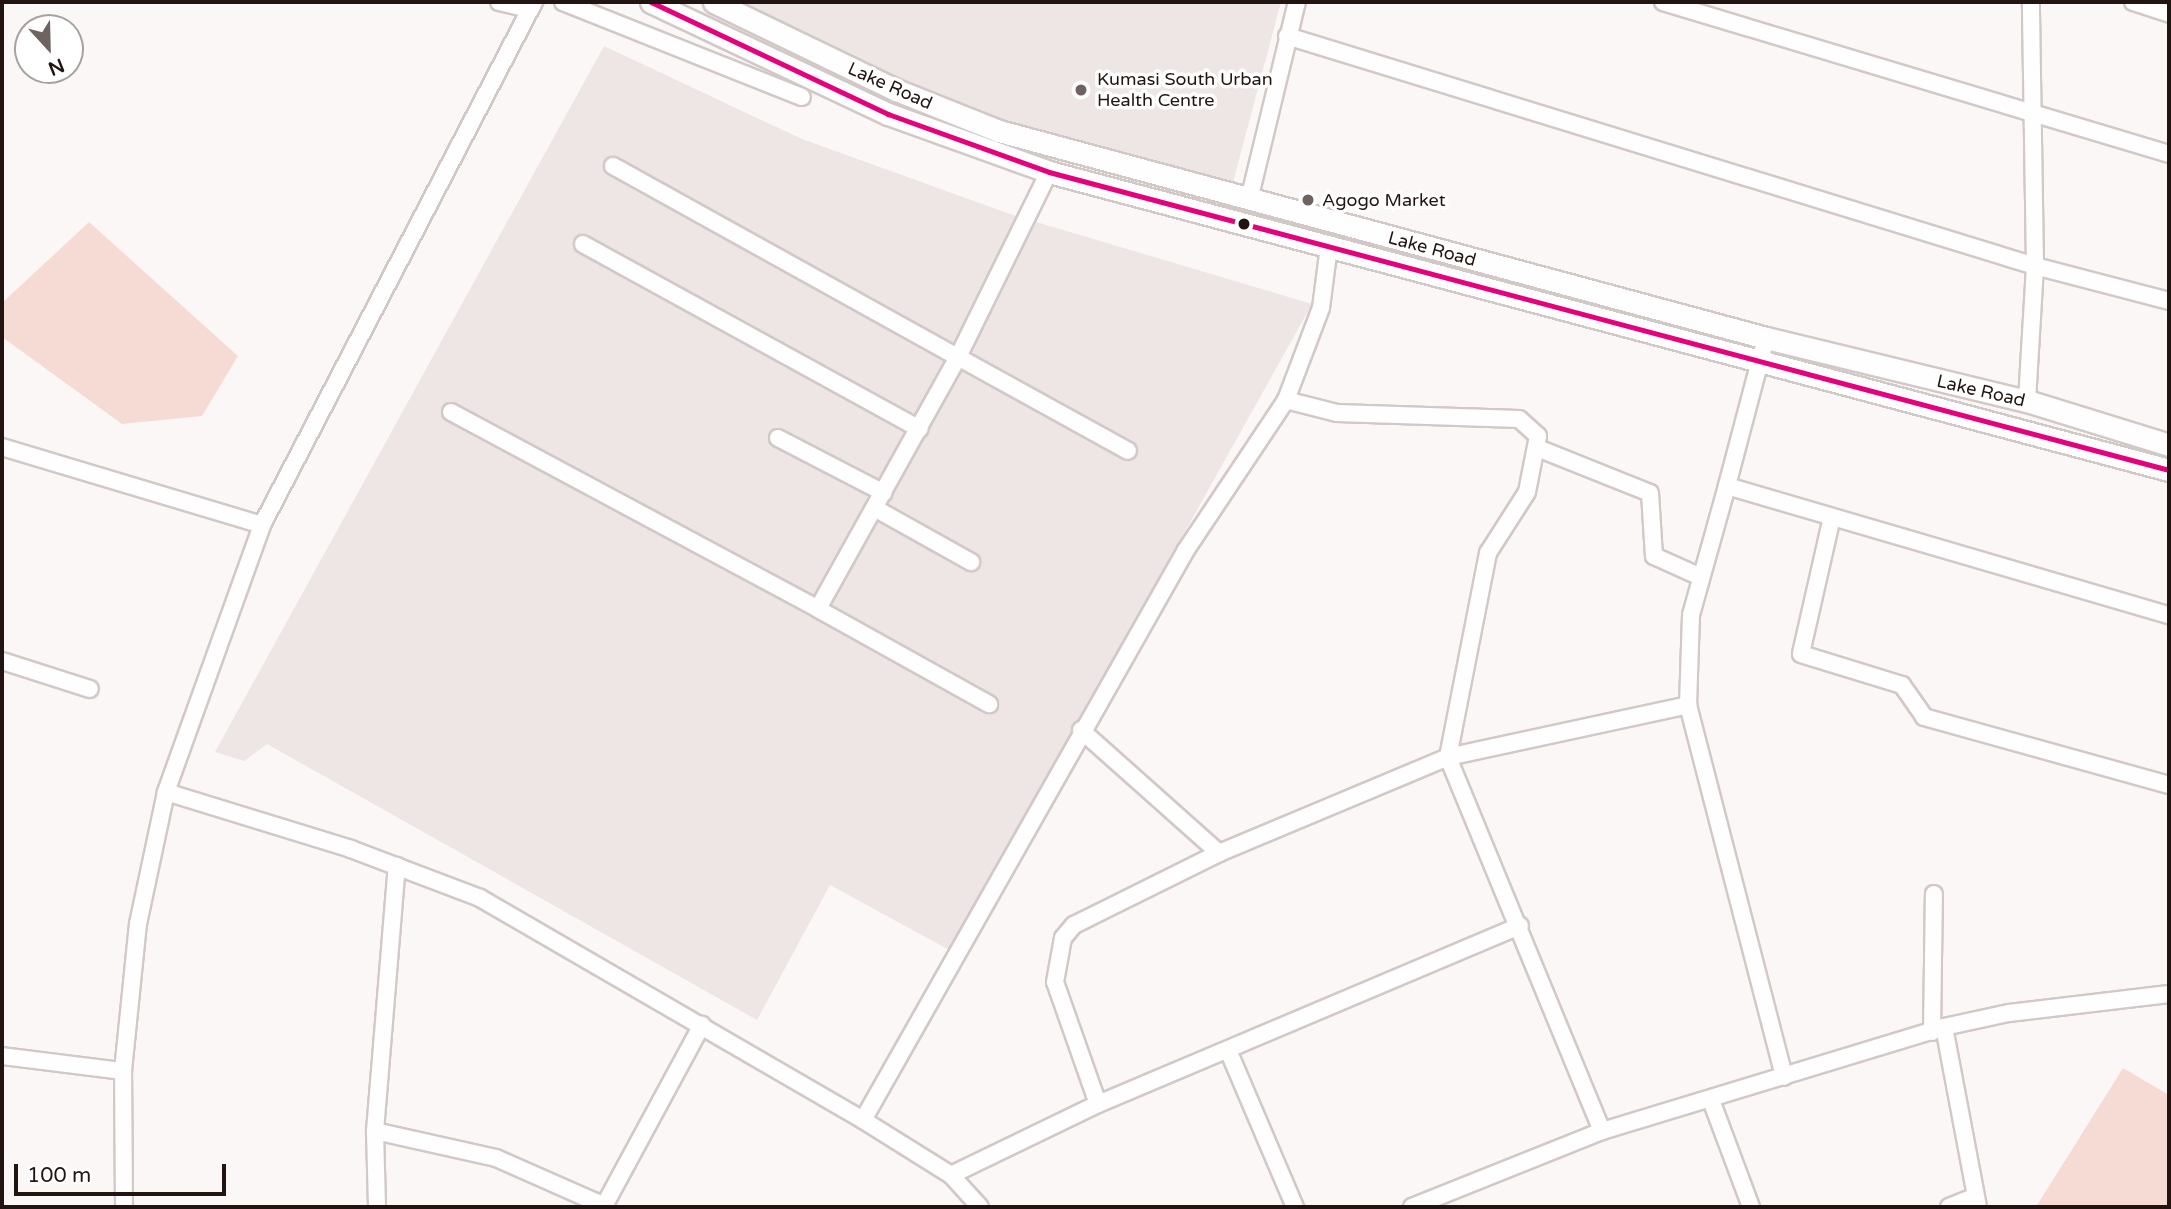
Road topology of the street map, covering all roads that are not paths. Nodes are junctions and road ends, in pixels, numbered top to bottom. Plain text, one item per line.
1 (499, 2) edge
2 (563, 2) edge
3 (651, 2) edge
4 (714, 2) edge
5 (1297, 2) edge
6 (1663, 2) edge
7 (2031, 2) edge
8 (2133, 2) edge
9 (532, 5) edge
10 (2169, 14) edge
11 (1287, 36) junction
12 (802, 97) dead end
13 (2035, 114) junction
14 (2169, 153) edge
15 (613, 166) dead end
16 (1049, 172) junction
17 (1249, 200) junction
18 (583, 244) dead end
19 (1329, 246) junction
20 (2035, 265) junction
21 (2169, 301) edge
22 (1766, 338) junction
23 (958, 357) junction
24 (1759, 365) junction
25 (1286, 400) junction
26 (2027, 401) junction
27 (451, 412) dead end
28 (919, 429) junction
29 (778, 438) dead end
30 (2169, 445) edge
31 (2, 447) edge
32 (1540, 449) junction
33 (1128, 451) dead end
34 (2169, 470) edge
35 (1727, 486) junction
36 (884, 493) junction
37 (876, 509) junction
38 (1832, 517) junction
39 (262, 525) junction
40 (971, 562) dead end
41 (1701, 577) junction
42 (818, 609) junction
43 (2169, 615) edge
44 (2, 661) edge
45 (90, 689) dead end
46 (989, 704) dead end
47 (1688, 705) junction
48 (1082, 730) junction
49 (1448, 757) junction
50 (2169, 785) edge
51 (166, 792) junction
52 (1219, 853) junction
53 (397, 866) junction
54 (1934, 894) dead end
55 (1520, 926) junction
56 (2169, 994) edge
57 (702, 1025) junction
58 (1938, 1030) junction
59 (1228, 1050) junction
60 (2, 1056) edge
61 (123, 1071) junction
62 (1784, 1077) junction
63 (1711, 1100) junction
64 (1098, 1104) junction
65 (863, 1120) junction
66 (375, 1131) junction
67 (1602, 1131) junction
68 (951, 1175) junction
69 (1976, 1202) edge
70 (124, 1207) edge
71 (377, 1207) edge
72 (605, 1207) edge
73 (980, 1207) edge
74 (1295, 1207) edge
75 (1412, 1207) edge
76 (1751, 1207) edge
77 (1949, 1207) edge

1 - 9 street
2 - 12 street
3 - 16 main road, Lake Road
4 - 17 main road, Lake Road
5 - 11 street
6 - 13 street
7 - 13 street
8 - 10 street
9 - 39 street
11 - 17 street
11 - 20 street
13 - 14 street
13 - 20 street
15 - 23 street
16 - 19 main road, Lake Road
16 - 23 street
17 - 22 main road, Lake Road
18 - 28 street
19 - 24 main road, Lake Road
19 - 25 street
20 - 21 street
20 - 26 street
22 - 24 street
22 - 26 main road, Lake Road
23 - 28 street
23 - 33 street
24 - 34 main road, Lake Road
24 - 35 street
25 - 32 street
25 - 48 street
26 - 30 main road, Lake Road
27 - 42 street
28 - 36 street
29 - 36 street
31 - 39 street
32 - 41 street
32 - 49 street
35 - 38 street
35 - 41 street
36 - 37 street
37 - 40 street
37 - 42 street
38 - 43 street
38 - 50 street
39 - 51 street
41 - 47 street
42 - 46 street
44 - 45 street
47 - 49 street
47 - 62 street
48 - 52 street
48 - 65 street
49 - 52 street
49 - 55 street
51 - 53 street
51 - 61 street
52 - 64 street
53 - 57 street
53 - 66 street
54 - 58 street
55 - 59 street
55 - 67 street
56 - 58 street
57 - 65 street
57 - 72 street
58 - 62 street
58 - 69 street
59 - 64 street
59 - 74 street
60 - 61 street
61 - 70 street
62 - 63 street
63 - 67 street
63 - 76 street
64 - 68 street
65 - 68 street
66 - 71 street
66 - 72 street
67 - 75 street
68 - 73 street
69 - 77 street

